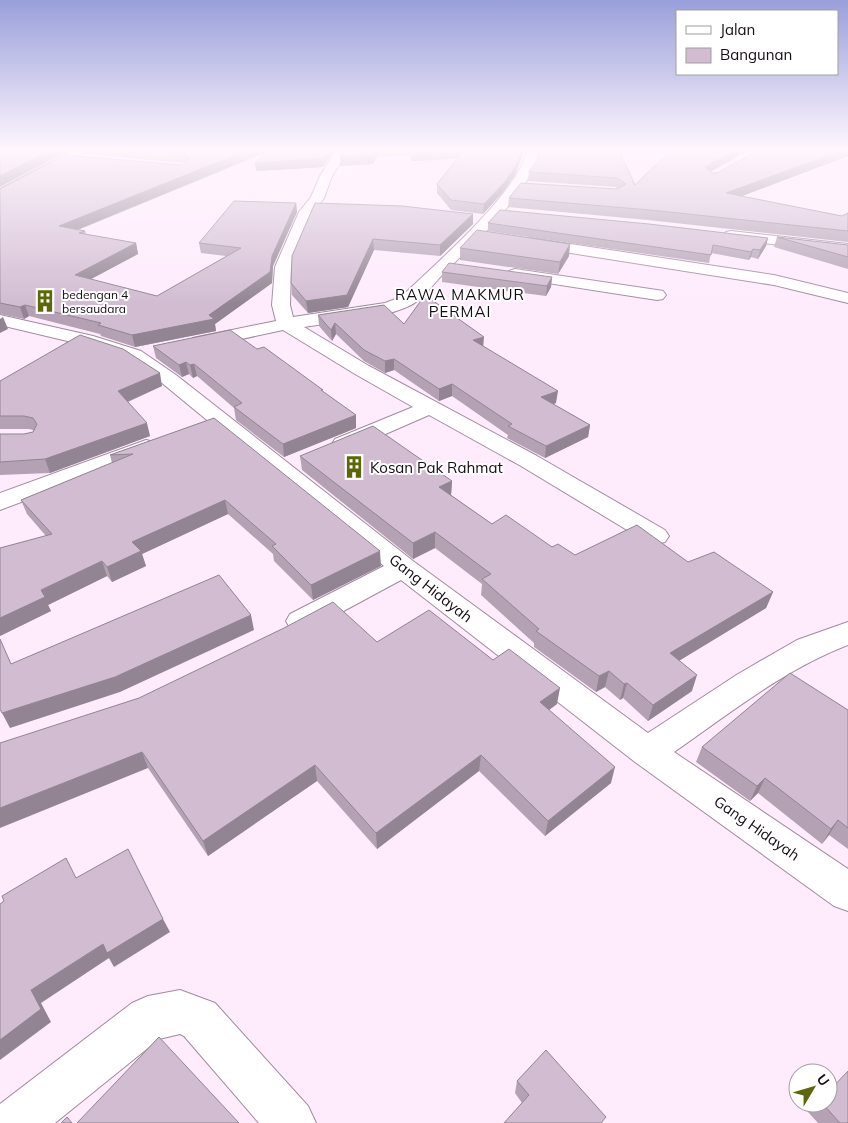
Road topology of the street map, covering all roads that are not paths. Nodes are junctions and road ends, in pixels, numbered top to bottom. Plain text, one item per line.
1 (315, 200) edge
2 (502, 200) edge
3 (312, 206) junction
4 (331, 207) edge
5 (514, 214) edge
6 (491, 216) junction
7 (471, 227) junction
8 (714, 233) edge
9 (493, 238) edge
10 (512, 241) edge
11 (848, 249) edge
12 (442, 264) junction
13 (462, 267) edge
14 (501, 272) edge
15 (657, 295) dead end
16 (848, 298) edge
17 (0, 320) edge
18 (286, 324) junction
19 (182, 345) edge
20 (431, 407) junction
21 (220, 420) junction
22 (193, 430) edge
23 (165, 440) edge
24 (327, 450) edge
25 (0, 502) edge
26 (656, 536) edge
27 (403, 566) junction
28 (848, 633) edge
29 (275, 635) edge
30 (647, 752) junction
31 (848, 892) edge
32 (16, 1123) edge
33 (291, 1123) edge

1 - 3 street
2 - 6 street
3 - 4 street
3 - 18 street
5 - 6 street
6 - 7 street
7 - 9 street
7 - 12 street
8 - 11 street
10 - 16 street
12 - 13 street
12 - 18 street
14 - 15 street
17 - 21 street, Gang Hidayah
18 - 19 street
18 - 20 street
20 - 24 street
20 - 26 street
21 - 22 street
21 - 27 street, Gang Hidayah
23 - 25 street
27 - 29 street
27 - 30 street, Gang Hidayah
28 - 30 street
30 - 31 street, Gang Hidayah
32 - 33 street

